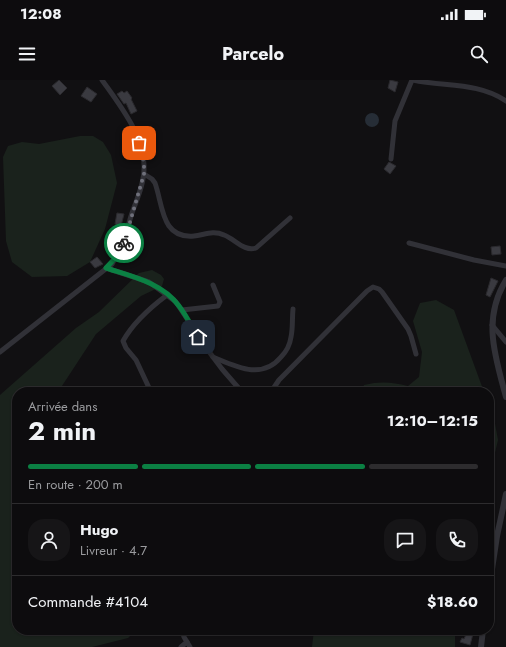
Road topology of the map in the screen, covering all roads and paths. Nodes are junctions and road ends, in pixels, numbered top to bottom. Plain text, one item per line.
1 (102, 80) edge
2 (412, 80) edge
3 (506, 101) edge
4 (391, 159) dead end
5 (144, 174) junction
6 (290, 218) dead end
7 (409, 243) dead end
8 (506, 266) edge
9 (106, 268) junction
10 (506, 280) edge
11 (213, 285) dead end
12 (167, 295) junction
13 (182, 310) junction
14 (293, 310) dead end
15 (492, 324) junction
16 (506, 342) edge
17 (0, 352) edge
18 (416, 354) dead end
19 (213, 357) junction
20 (149, 387) edge
21 (238, 387) edge
22 (274, 387) edge
23 (506, 397) edge
24 (506, 494) edge
25 (497, 536) joint
26 (494, 556) edge
27 (184, 635) edge
28 (482, 635) edge
29 (188, 645) edge
30 (181, 647) edge
31 (481, 647) edge

1 - 5 street
2 - 3 street
2 - 4 street
5 - 6 street
5 - 9 street
7 - 8 street
9 - 12 street
9 - 17 street
10 - 15 street
11 - 13 street
12 - 13 street
12 - 20 street
13 - 19 street
14 - 19 street
15 - 16 street
15 - 23 street
18 - 22 street
19 - 21 street
24 - 25 street
25 - 26 street
27 - 29 street
28 - 31 street
29 - 30 street

